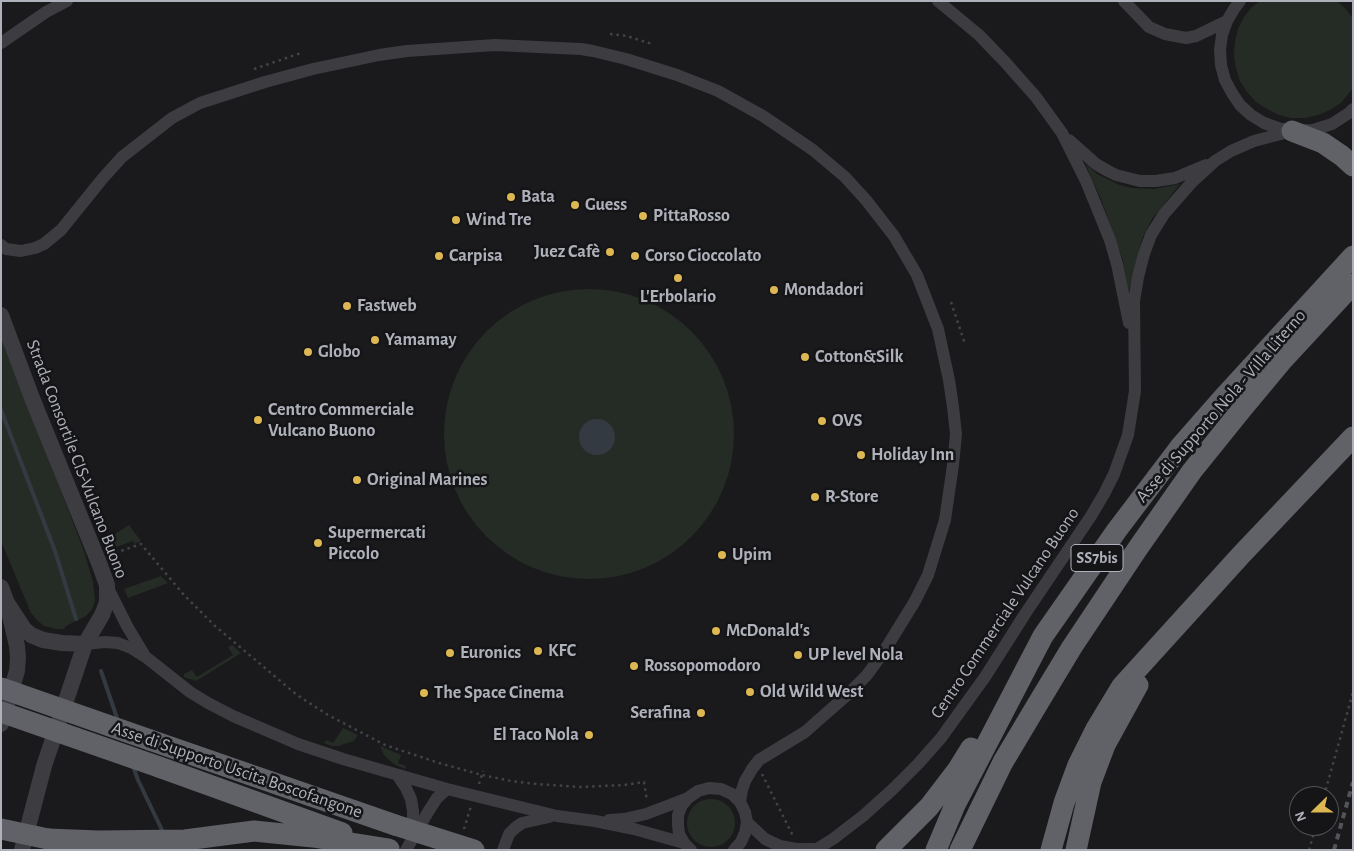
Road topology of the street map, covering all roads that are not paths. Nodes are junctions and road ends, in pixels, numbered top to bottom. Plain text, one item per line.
1 (67, 1) edge
2 (938, 1) edge
3 (1124, 1) edge
4 (1240, 1) edge
5 (1227, 21) junction
6 (1, 43) edge
7 (1353, 109) edge
8 (1292, 131) junction
9 (1062, 133) junction
10 (1215, 161) junction
11 (1353, 166) edge
12 (1, 246) edge
13 (1353, 256) edge
14 (1353, 284) edge
15 (1317, 308) junction
16 (1, 315) edge
17 (1134, 345) junction
18 (1353, 437) edge
19 (107, 585) junction
20 (1, 587) edge
21 (7, 603) junction
22 (1043, 636) junction
23 (1164, 640) junction
24 (85, 644) junction
25 (146, 658) junction
26 (1, 688) edge
27 (1, 712) edge
28 (1, 724) edge
29 (1004, 762) junction
30 (398, 776) junction
31 (447, 790) junction
32 (688, 798) junction
33 (740, 802) junction
34 (556, 816) junction
35 (595, 821) junction
36 (747, 822) junction
37 (1, 829) edge
38 (404, 830) junction
39 (145, 845) edge
40 (687, 847) edge
41 (799, 849) edge
42 (815, 849) edge
43 (22, 850) edge
44 (390, 850) edge
45 (406, 850) edge
46 (474, 850) edge
47 (502, 850) edge
48 (734, 850) edge
49 (886, 850) edge
50 (936, 850) edge
51 (960, 850) edge
52 (970, 850) edge
53 (1051, 850) edge
54 (1076, 850) edge

1 - 6 street
2 - 9 street
3 - 5 street
4 - 5 street
5 - 8 street
7 - 8 street
8 - 10 street
8 - 11 highway
9 - 10 street
9 - 17 street
10 - 17 street
12 - 33 street
13 - 15 highway, Asse di Supporto Nola - Villa Literno / SS7bis
14 - 15 highway, Asse di Supporto Nola - Villa Literno / SS7bis
15 - 22 highway, Asse di Supporto Nola - Villa Literno / SS7bis
15 - 29 highway, Asse di Supporto Nola - Villa Literno / SS7bis
16 - 19 street, Strada Consortile CIS-Vulcano Buono
17 - 42 street, Centro Commerciale Vulcano Buono
18 - 23 highway
19 - 24 street, Strada Consortile CIS-Vulcano Buono
19 - 25 street
20 - 21 street
21 - 24 street
21 - 28 street
22 - 49 highway
22 - 50 highway, Asse di Supporto Nola - Villa Literno / SS7bis
23 - 53 highway
23 - 54 highway
24 - 25 street
24 - 43 street, Strada Consortile CIS-Vulcano Buono
25 - 30 street
26 - 38 highway, Asse di Supporto Uscita Boscofangone, bridge
27 - 44 highway, Asse di Supporto Uscita Boscofangone, bridge
29 - 51 highway, Asse di Supporto Nola - Villa Literno / SS7bis
29 - 52 highway
30 - 31 street
30 - 38 street
31 - 34 street
31 - 38 street
32 - 33 street
32 - 35 street
32 - 40 street
33 - 36 street
34 - 35 street
34 - 47 street
35 - 40 street
36 - 41 street
36 - 48 street
37 - 39 highway, bridge
38 - 45 street
38 - 46 highway, Asse di Supporto Uscita Boscofangone, bridge
39 - 44 highway
41 - 42 street

